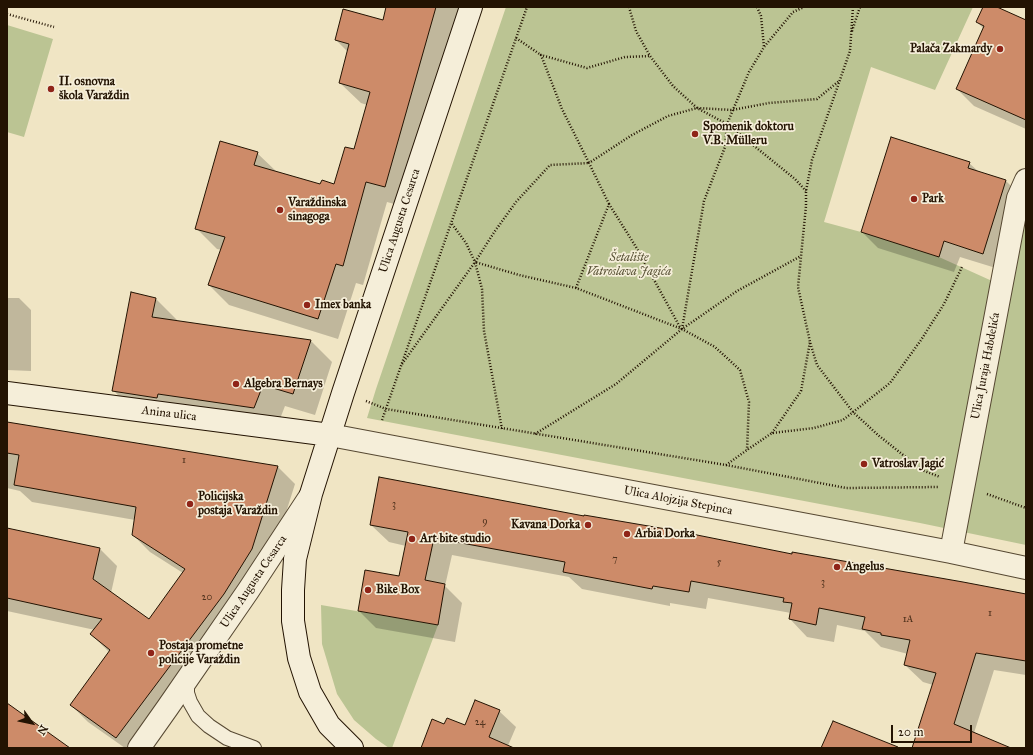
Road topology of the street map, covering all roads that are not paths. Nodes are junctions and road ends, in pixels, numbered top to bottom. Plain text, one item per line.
1 (471, 7) edge
2 (1026, 180) edge
3 (7, 393) edge
4 (330, 435) junction
5 (311, 494) junction
6 (951, 552) junction
7 (1026, 568) edge
8 (187, 680) junction
9 (139, 748) edge
10 (254, 748) edge
11 (352, 748) edge

1 - 4 street, Ulica Augusta Cesarca
2 - 6 street, Ulica Juraja Habdelića
3 - 4 street, Anina ulica
4 - 5 street, Ulica Augusta Cesarca
4 - 6 street, Ulica Alojzija Stepinca
5 - 8 street, Ulica Augusta Cesarca
5 - 11 street
6 - 7 street, Ulica Alojzija Stepinca
8 - 9 street, Ulica Augusta Cesarca
8 - 10 lane

